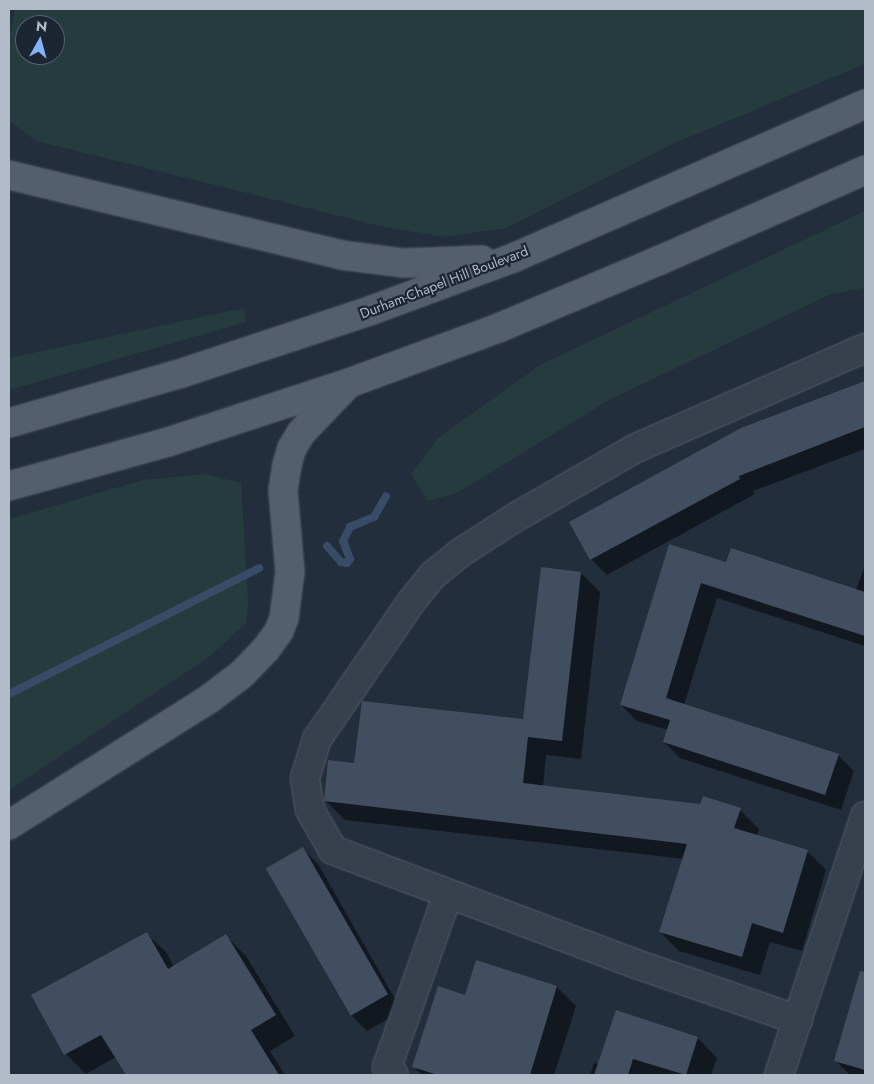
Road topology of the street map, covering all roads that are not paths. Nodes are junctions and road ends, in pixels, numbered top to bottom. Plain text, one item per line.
1 (865, 104) edge
2 (865, 170) edge
3 (9, 175) edge
4 (513, 258) junction
5 (865, 348) edge
6 (349, 383) junction
7 (9, 423) edge
8 (9, 486) edge
9 (865, 816) edge
10 (9, 826) edge
11 (448, 894) junction
12 (798, 1020) junction
13 (394, 1075) edge
14 (779, 1075) edge

1 - 4 main road, Durham-Chapel Hill Boulevard
2 - 6 main road
3 - 4 main road
4 - 7 main road, Durham-Chapel Hill Boulevard
5 - 11 street
6 - 8 main road
6 - 10 main road
9 - 12 street
11 - 12 street
11 - 13 street
12 - 14 street

